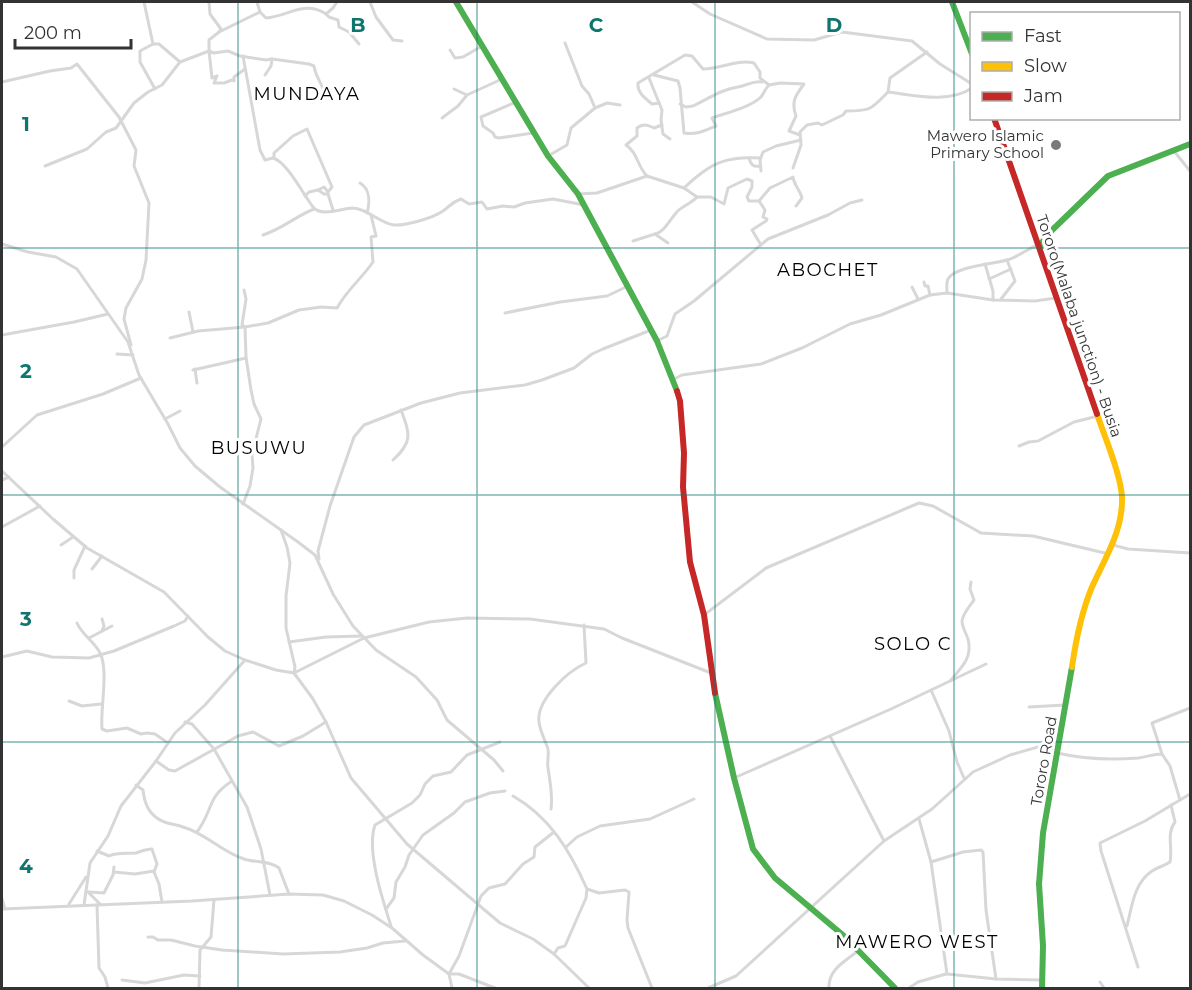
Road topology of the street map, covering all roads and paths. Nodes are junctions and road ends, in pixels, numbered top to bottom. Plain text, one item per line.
1 (144, 2) edge
2 (209, 2) edge
3 (257, 2) edge
4 (337, 2) edge
5 (370, 2) edge
6 (456, 2) edge
7 (692, 2) edge
8 (952, 2) edge
9 (260, 12) junction
10 (326, 14) junction
11 (219, 32) junction
12 (402, 41) dead end
13 (565, 43) dead end
14 (153, 44) junction
15 (359, 44) dead end
16 (482, 45) junction
17 (970, 49) edge
18 (450, 50) dead end
19 (209, 51) junction
20 (927, 52) junction
21 (243, 56) junction
22 (272, 59) junction
23 (180, 62) junction
24 (245, 69) junction
25 (265, 75) dead end
26 (654, 75) junction
27 (649, 78) junction
28 (502, 79) junction
29 (2, 82) edge
30 (764, 83) junction
31 (769, 85) junction
32 (970, 85) edge
33 (970, 88) edge
34 (155, 89) junction
35 (454, 89) dead end
36 (888, 92) junction
37 (467, 95) junction
38 (332, 98) dead end
39 (516, 102) junction
40 (660, 103) junction
41 (680, 104) junction
42 (620, 105) dead end
43 (595, 108) junction
44 (442, 118) dead end
45 (995, 120) edge
46 (121, 121) junction
47 (663, 125) junction
48 (535, 133) junction
49 (800, 135) junction
50 (670, 139) dead end
51 (801, 140) junction
52 (1191, 144) edge
53 (1174, 151) junction
54 (548, 156) junction
55 (274, 158) junction
56 (749, 158) junction
57 (761, 158) junction
58 (45, 166) dead end
59 (793, 168) dead end
60 (1191, 171) edge
61 (647, 176) junction
62 (360, 183) dead end
63 (684, 188) junction
64 (328, 193) junction
65 (578, 194) junction
66 (305, 196) junction
67 (697, 197) junction
68 (862, 200) dead end
69 (759, 201) junction
70 (584, 205) junction
71 (795, 206) dead end
72 (314, 209) junction
73 (333, 210) junction
74 (369, 214) junction
75 (263, 234) dead end
76 (655, 234) junction
77 (633, 241) dead end
78 (668, 243) dead end
79 (2, 244) edge
80 (761, 244) junction
81 (1039, 246) junction
82 (1007, 260) junction
83 (985, 264) junction
84 (1011, 269) junction
85 (989, 279) junction
86 (924, 282) dead end
87 (629, 286) junction
88 (912, 287) dead end
89 (244, 290) dead end
90 (947, 293) junction
91 (930, 295) junction
92 (1058, 298) junction
93 (918, 299) junction
94 (1001, 299) junction
95 (993, 300) junction
96 (189, 312) dead end
97 (108, 314) junction
98 (505, 314) dead end
99 (245, 327) junction
100 (651, 330) junction
101 (193, 332) junction
102 (2, 335) edge
103 (170, 338) dead end
104 (657, 342) junction
105 (132, 349) junction
106 (117, 354) dead end
107 (133, 355) junction
108 (246, 358) junction
109 (141, 378) junction
110 (673, 379) junction
111 (197, 383) dead end
112 (401, 410) junction
113 (180, 411) dead end
114 (1098, 416) junction
115 (165, 419) junction
116 (2, 447) edge
117 (1019, 447) dead end
118 (393, 460) dead end
119 (2, 471) edge
120 (9, 477) junction
121 (2, 480) edge
122 (243, 504) junction
123 (40, 506) junction
124 (2, 527) edge
125 (281, 530) junction
126 (73, 537) junction
127 (61, 545) dead end
128 (1113, 545) junction
129 (85, 546) junction
130 (1191, 553) edge
131 (1109, 554) junction
132 (102, 556) junction
133 (319, 561) junction
134 (92, 569) dead end
135 (74, 578) dead end
136 (971, 582) dead end
137 (704, 615) junction
138 (188, 616) junction
139 (102, 619) dead end
140 (77, 623) dead end
141 (112, 626) dead end
142 (584, 626) junction
143 (102, 631) junction
144 (363, 637) junction
145 (89, 638) junction
146 (289, 642) junction
147 (101, 655) junction
148 (2, 657) edge
149 (245, 660) junction
150 (986, 663) dead end
151 (294, 673) junction
152 (711, 673) junction
153 (948, 682) junction
154 (931, 690) junction
155 (69, 701) dead end
156 (101, 704) junction
157 (1066, 705) junction
158 (1029, 707) dead end
159 (1191, 708) edge
160 (186, 722) junction
161 (326, 723) junction
162 (830, 736) junction
163 (1059, 740) junction
164 (500, 742) dead end
165 (168, 743) junction
166 (214, 749) junction
167 (479, 749) junction
168 (1057, 753) junction
169 (1162, 754) junction
170 (156, 761) junction
171 (502, 771) dead end
172 (734, 778) junction
173 (964, 778) junction
174 (232, 781) junction
175 (136, 785) junction
176 (506, 791) dead end
177 (1191, 794) edge
178 (513, 796) dead end
179 (694, 799) dead end
180 (1179, 800) junction
181 (1171, 805) junction
182 (551, 809) dead end
183 (385, 818) junction
184 (918, 819) junction
185 (555, 831) junction
186 (197, 832) junction
187 (884, 841) junction
188 (566, 847) junction
189 (414, 849) junction
190 (97, 851) junction
191 (262, 862) junction
192 (931, 862) junction
193 (114, 867) dead end
194 (154, 871) junction
195 (114, 873) junction
196 (87, 877) junction
197 (86, 888) junction
198 (587, 889) junction
199 (88, 892) junction
200 (596, 893) junction
201 (289, 894) junction
202 (270, 895) junction
203 (586, 898) junction
204 (2, 900) edge
205 (214, 900) junction
206 (162, 902) junction
207 (98, 904) junction
208 (479, 904) junction
209 (84, 905) junction
210 (68, 906) junction
211 (809, 908) junction
212 (3, 909) edge
213 (386, 909) junction
214 (392, 928) junction
215 (1126, 928) junction
216 (148, 937) dead end
217 (405, 941) junction
218 (201, 947) junction
219 (859, 950) junction
220 (554, 954) junction
221 (1138, 967) dead end
222 (449, 974) junction
223 (947, 974) junction
224 (200, 976) junction
225 (996, 979) junction
226 (122, 980) dead end
227 (1042, 980) junction
228 (1100, 982) dead end
229 (108, 988) edge
230 (199, 988) edge
231 (452, 988) edge
232 (495, 988) edge
233 (589, 988) edge
234 (652, 988) edge
235 (708, 988) edge
236 (829, 988) edge
237 (895, 988) edge
238 (909, 988) edge
239 (1042, 988) edge
240 (1104, 988) edge

1 - 14 street
2 - 11 street
3 - 9 street
4 - 10 street
5 - 12 street
6 - 16 main road
7 - 20 street
8 - 17 main road
9 - 10 street
9 - 11 street
10 - 15 street
11 - 19 street
13 - 43 street
14 - 23 street
14 - 34 street
16 - 18 street
16 - 28 main road
19 - 21 street
19 - 23 street
19 - 24 street
20 - 32 street
20 - 36 street
21 - 22 street
21 - 24 street
22 - 25 street
22 - 38 street
23 - 34 street
24 - 55 street
26 - 27 street
26 - 30 street
26 - 41 street
27 - 40 street
27 - 40 street
28 - 37 street
28 - 39 main road
29 - 46 street
30 - 31 street
30 - 41 street
31 - 41 street
31 - 49 street
33 - 36 street
34 - 46 street
35 - 37 street
36 - 49 street
37 - 44 street
39 - 48 main road
39 - 48 street
40 - 47 street
42 - 43 street
43 - 54 street
45 - 81 main road, Tororo(Malaba junction) - Busia
46 - 58 street
46 - 105 street
47 - 50 street
47 - 61 street
48 - 54 main road
49 - 51 street
51 - 57 street
51 - 59 street
52 - 53 main road
53 - 60 street
53 - 81 main road
54 - 65 main road
55 - 64 street
55 - 66 street
56 - 57 street
56 - 57 street
56 - 63 street
61 - 63 street
61 - 65 street
62 - 74 street
63 - 67 street
64 - 66 street
64 - 73 street
65 - 70 main road
66 - 72 street
67 - 69 street
67 - 76 street
68 - 80 street
69 - 71 street
69 - 80 street
70 - 74 street
70 - 87 main road
72 - 73 street
72 - 75 street
73 - 74 street
74 - 99 street
76 - 77 street
76 - 78 street
79 - 97 street
80 - 104 street
81 - 82 street
81 - 92 main road, Tororo(Malaba junction) - Busia
82 - 83 street
82 - 84 street
83 - 85 street
83 - 90 street
84 - 85 street
84 - 94 street
85 - 95 street
86 - 91 street
87 - 98 street
87 - 100 main road
88 - 93 street
89 - 99 street
90 - 91 street
90 - 95 street
91 - 93 street
92 - 94 street
92 - 114 main road, Tororo(Malaba junction) - Busia
93 - 110 street
94 - 95 street
96 - 101 street
97 - 102 street
97 - 105 street
99 - 101 street
99 - 108 street
100 - 104 main road
100 - 112 street
101 - 103 street
104 - 110 main road
105 - 107 street
106 - 107 street
107 - 109 street
108 - 111 street
108 - 122 street
109 - 115 street
109 - 116 street
110 - 137 main road
112 - 118 street
112 - 133 street
113 - 115 street
114 - 117 street
114 - 128 main road, Tororo(Malaba junction) - Busia
115 - 122 street
119 - 120 street
120 - 121 street
120 - 123 street
122 - 125 street
123 - 124 street
123 - 126 street
125 - 133 street
125 - 146 street
126 - 127 street
126 - 129 street
128 - 130 street
128 - 131 main road, Tororo Road
129 - 132 street
129 - 135 street
131 - 137 street
131 - 157 main road, Tororo Road
132 - 134 street
132 - 138 street
133 - 144 street
136 - 153 street
137 - 152 main road
138 - 147 street
138 - 149 street
139 - 143 street
140 - 145 street
141 - 143 street
142 - 144 street
142 - 152 street
142 - 182 street
143 - 145 street
144 - 146 street
144 - 151 street
144 - 167 street
145 - 147 street
146 - 151 street
147 - 148 street
147 - 156 street
149 - 151 street
149 - 160 street
150 - 153 street
151 - 161 street
152 - 172 main road
153 - 154 street
154 - 162 street
154 - 173 street
155 - 156 street
156 - 165 street
157 - 158 street
157 - 163 main road, Tororo Road
159 - 169 street
160 - 165 street
160 - 166 street
161 - 166 street
161 - 183 street
162 - 172 street
162 - 187 street
163 - 168 main road, Tororo Road
163 - 173 street
164 - 167 street
165 - 170 street
166 - 170 street
166 - 174 street
167 - 171 street
167 - 183 street
168 - 169 street
168 - 227 main road, Tororo Road
169 - 180 street
170 - 175 street
172 - 211 main road
173 - 184 street
174 - 186 street
174 - 191 street
175 - 186 street
175 - 190 street
176 - 189 street
177 - 180 street
178 - 185 street
179 - 188 street
180 - 181 street
181 - 215 street
181 - 215 street
183 - 189 street
183 - 213 street
184 - 187 street
184 - 192 street
185 - 188 street
185 - 208 street
186 - 191 street
187 - 211 street
188 - 198 street
189 - 208 street
189 - 213 street
190 - 194 street
190 - 196 street
191 - 201 street
191 - 202 street
192 - 223 street
192 - 225 street
193 - 195 street
194 - 195 street
194 - 206 street
195 - 199 street
196 - 197 street
196 - 210 street
197 - 199 street
197 - 209 street
198 - 200 street
198 - 203 street
199 - 207 street
200 - 203 street
200 - 234 street
201 - 202 street
201 - 214 street
202 - 205 street
203 - 220 street
204 - 212 street
205 - 206 street
205 - 218 street
206 - 207 street
207 - 209 street
207 - 229 street
208 - 220 street
208 - 222 street
209 - 210 street
210 - 212 street
211 - 219 main road
211 - 235 street
213 - 214 street
214 - 217 street
215 - 221 street
216 - 218 street
217 - 218 street
217 - 222 street
218 - 224 street
219 - 236 street
219 - 237 main road
220 - 233 street
222 - 231 street
222 - 232 street
223 - 225 street
223 - 238 street
224 - 226 street
224 - 230 street
225 - 227 street
227 - 239 main road, Tororo Road
228 - 240 street

